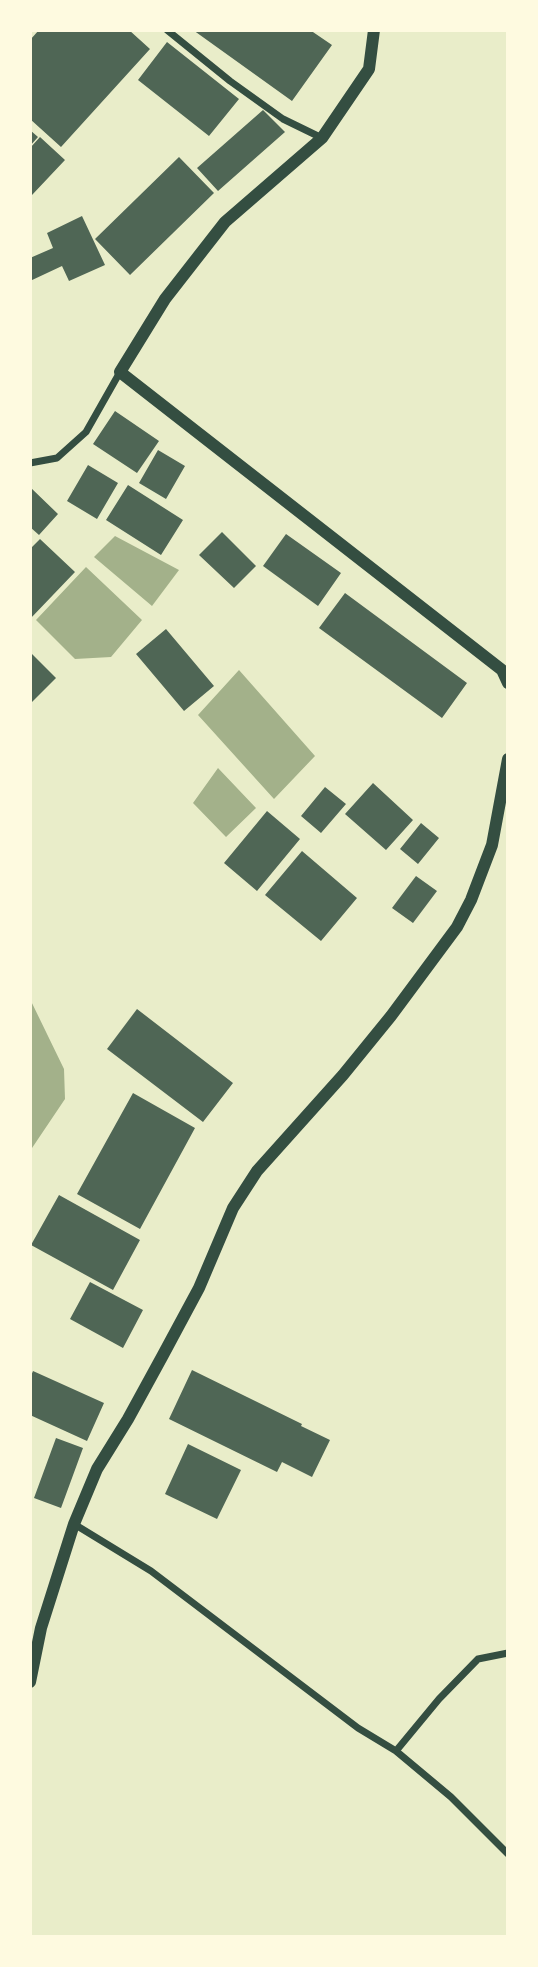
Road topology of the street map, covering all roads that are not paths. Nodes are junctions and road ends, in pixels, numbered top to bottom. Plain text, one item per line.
1 (167, 30) edge
2 (374, 30) edge
3 (322, 138) junction
4 (120, 372) junction
5 (30, 463) edge
6 (508, 683) edge
7 (508, 759) edge
8 (74, 1524) junction
9 (508, 1653) edge
10 (30, 1682) edge
11 (396, 1751) junction
12 (508, 1854) edge

1 - 3 street
2 - 3 street
3 - 4 street
4 - 5 street
4 - 6 street
7 - 8 street
8 - 10 street
8 - 11 street
9 - 11 street
11 - 12 street

